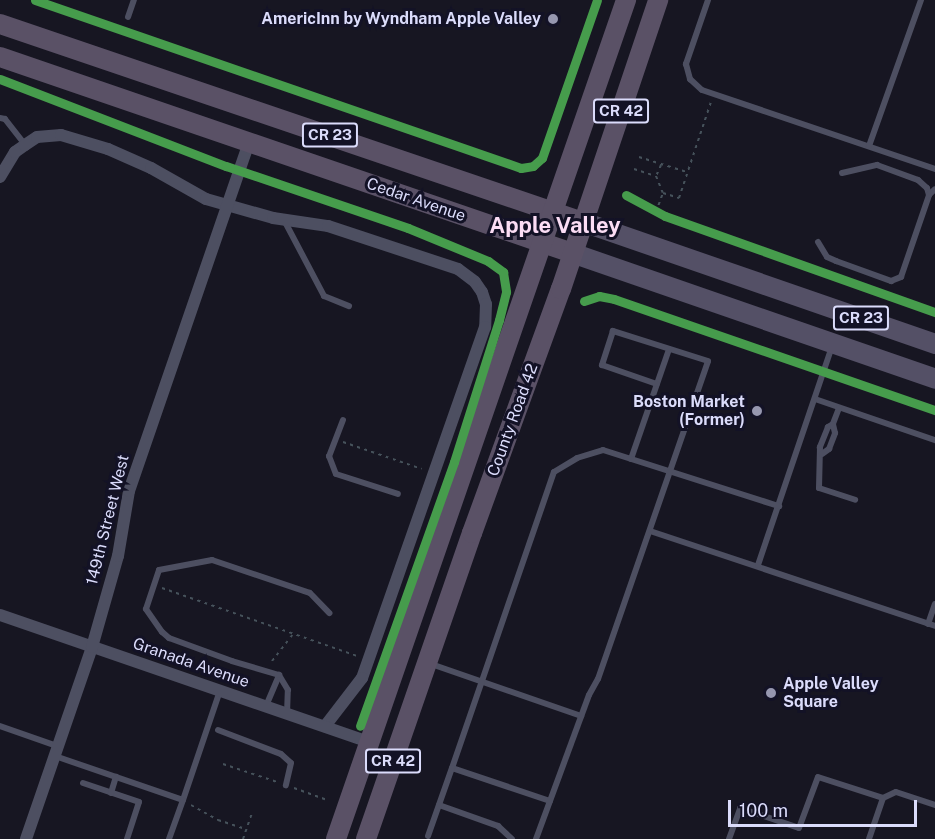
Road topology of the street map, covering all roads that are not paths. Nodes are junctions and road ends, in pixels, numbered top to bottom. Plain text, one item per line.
1 (134, 0) edge
2 (626, 0) edge
3 (658, 0) edge
4 (708, 0) edge
5 (921, 0) edge
6 (128, 17) dead end
7 (0, 24) edge
8 (0, 57) edge
9 (0, 118) edge
10 (249, 143) junction
11 (25, 145) junction
12 (869, 146) junction
13 (935, 169) edge
14 (842, 173) dead end
15 (0, 177) edge
16 (935, 189) edge
17 (929, 195) junction
18 (228, 206) junction
19 (554, 211) junction
20 (284, 220) junction
21 (583, 222) junction
22 (818, 242) dead end
23 (542, 243) junction
24 (572, 253) junction
25 (349, 306) dead end
26 (833, 344) junction
27 (935, 344) edge
28 (669, 349) junction
29 (935, 379) edge
30 (657, 384) junction
31 (815, 399) junction
32 (839, 408) junction
33 (343, 420) dead end
34 (935, 440) edge
35 (631, 459) junction
36 (670, 471) junction
37 (398, 494) dead end
38 (855, 500) dead end
39 (779, 506) junction
40 (650, 531) junction
41 (758, 565) junction
42 (935, 604) edge
43 (329, 613) dead end
44 (0, 615) edge
45 (932, 625) edge
46 (92, 647) junction
47 (428, 663) junction
48 (279, 675) junction
49 (483, 682) junction
50 (220, 691) junction
51 (266, 706) junction
52 (287, 714) junction
53 (581, 716) junction
54 (0, 726) edge
55 (325, 726) junction
56 (218, 730) dead end
57 (371, 743) junction
58 (56, 751) junction
59 (452, 768) junction
60 (116, 777) junction
61 (82, 783) dead end
62 (286, 785) road end
63 (111, 793) junction
64 (883, 798) junction
65 (183, 800) junction
66 (550, 801) junction
67 (439, 805) junction
68 (935, 805) edge
69 (428, 836) dead end
70 (26, 839) edge
71 (127, 839) edge
72 (169, 839) edge
73 (336, 839) edge
74 (366, 839) edge
75 (512, 839) edge
76 (536, 839) edge
77 (729, 839) edge
78 (869, 839) edge

1 - 6 lane
2 - 19 highway, County Road 42 / CR 42
3 - 21 highway, County Road 42 / CR 42
4 - 12 lane
5 - 12 lane
7 - 19 highway, Cedar Avenue / CR 23
8 - 10 highway, Cedar Avenue / CR 23
9 - 11 lane
10 - 18 street, 149th Street West
10 - 23 highway, Cedar Avenue / CR 23
11 - 15 street
11 - 18 street
12 - 13 lane
14 - 17 lane
16 - 17 lane
17 - 22 lane
18 - 20 street
18 - 46 street, 149th Street West
19 - 21 highway, Cedar Avenue / CR 23
19 - 23 highway, County Road 42 / CR 42
20 - 25 lane
20 - 55 street
21 - 24 highway, County Road 42 / CR 42
21 - 27 main road, Cedar Avenue / CR 23
23 - 24 highway, Cedar Avenue / CR 23
23 - 57 highway, County Road 42 / CR 42
24 - 26 main road, Cedar Avenue / CR 23
24 - 47 highway, County Road 42 / CR 42
26 - 29 main road, Cedar Avenue / CR 23
26 - 31 lane
28 - 30 lane
28 - 30 lane
28 - 36 lane
30 - 35 lane
31 - 32 lane
31 - 39 lane
32 - 34 lane
32 - 38 lane
33 - 37 lane
35 - 36 lane
35 - 49 lane
36 - 39 lane
36 - 40 lane
39 - 41 lane
40 - 41 lane
40 - 53 lane
41 - 45 lane
42 - 45 lane
43 - 48 lane
44 - 46 street, Granada Avenue
46 - 50 street, Granada Avenue
46 - 58 street, 149th Street West
47 - 49 lane
47 - 74 highway, County Road 42 / CR 42
48 - 51 lane
48 - 52 lane
49 - 53 lane
49 - 59 lane
50 - 51 street, Granada Avenue
50 - 65 lane
51 - 52 street, Granada Avenue
52 - 55 street, Granada Avenue
53 - 66 lane
54 - 58 lane
55 - 57 street, Granada Avenue
56 - 62 lane
57 - 73 highway, County Road 42 / CR 42
58 - 60 lane
58 - 70 street, 149th Street West
59 - 66 lane
59 - 67 lane
60 - 63 lane
60 - 65 lane
61 - 63 lane
63 - 71 lane
64 - 68 lane
64 - 77 lane
64 - 78 lane
65 - 72 lane
66 - 76 lane
67 - 69 lane
67 - 75 lane

